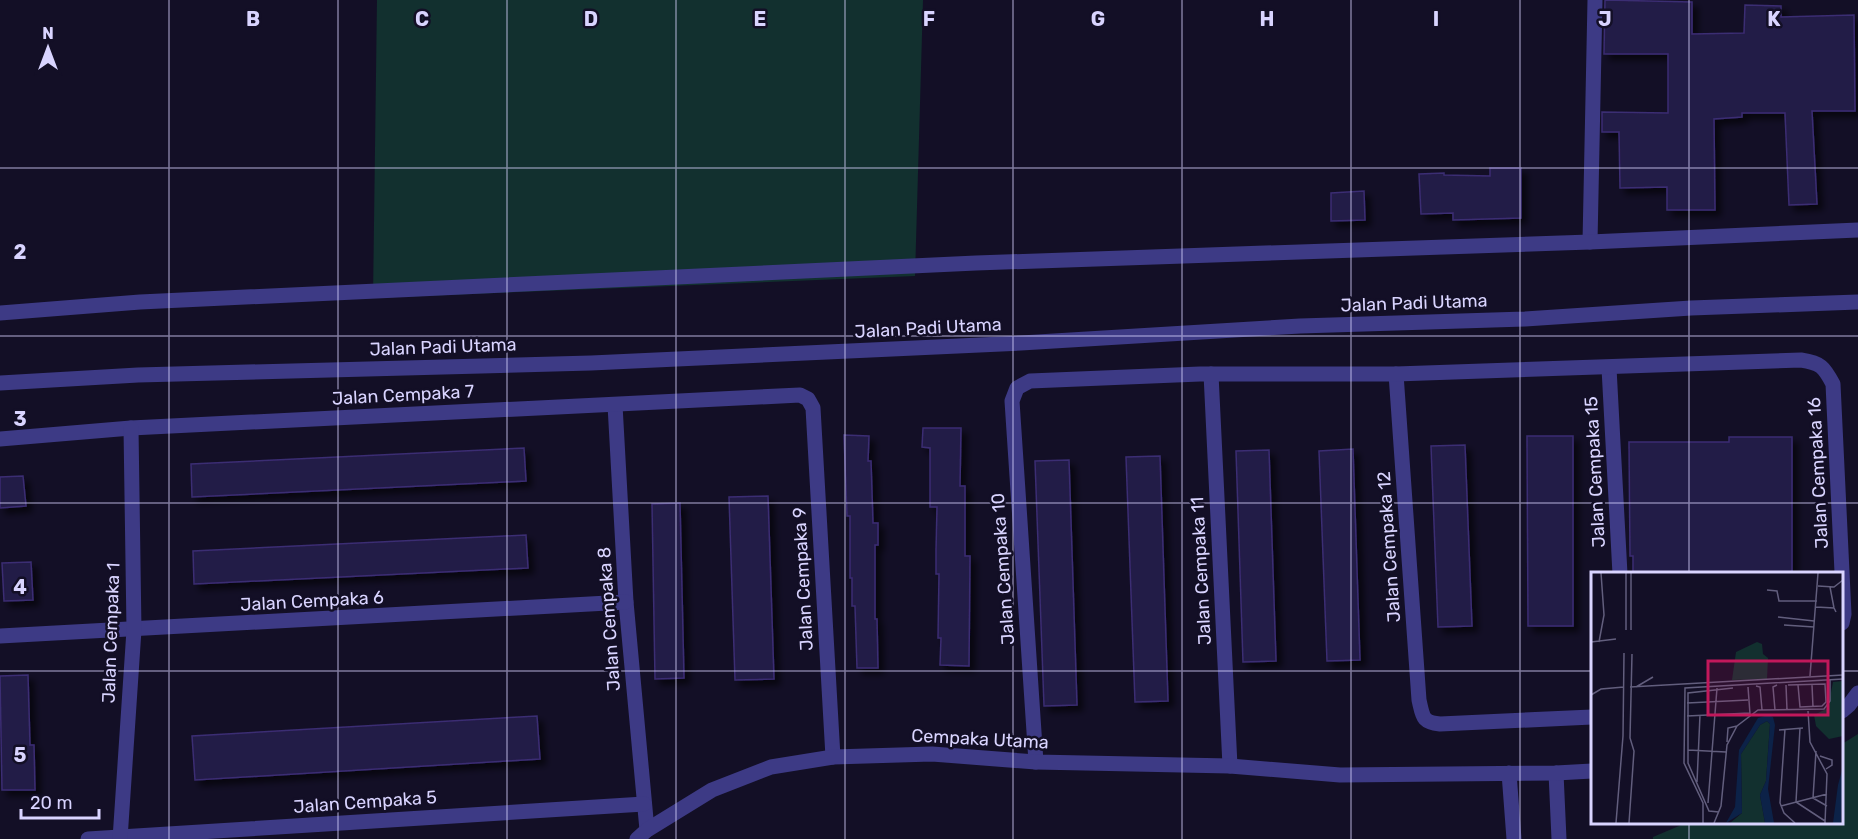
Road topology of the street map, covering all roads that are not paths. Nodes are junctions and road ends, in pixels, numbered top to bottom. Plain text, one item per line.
1 (1595, 0) edge
2 (1858, 230) edge
3 (1590, 242) junction
4 (1858, 302) edge
5 (0, 313) edge
6 (1609, 368) junction
7 (1210, 374) junction
8 (1396, 374) junction
9 (0, 383) edge
10 (808, 399) joint
11 (615, 405) junction
12 (131, 428) junction
13 (0, 439) edge
14 (1620, 572) edge
15 (1842, 572) edge
16 (1843, 593) edge
17 (626, 602) junction
18 (1843, 618) edge
19 (134, 630) junction
20 (0, 636) edge
21 (1858, 693) edge
22 (1843, 710) edge
23 (1591, 717) edge
24 (833, 757) junction
25 (1036, 762) junction
26 (1230, 766) junction
27 (1591, 771) edge
28 (1509, 773) junction
29 (1557, 773) junction
30 (644, 804) junction
31 (642, 835) edge
32 (120, 838) edge
33 (88, 839) edge
34 (1514, 839) edge
35 (1559, 839) edge

1 - 3 street
2 - 3 street
3 - 5 street
4 - 9 street, Jalan Padi Utama
6 - 8 street
6 - 14 street, Jalan Cempaka 15
6 - 15 street, Jalan Cempaka 16
7 - 8 street
7 - 25 street, Jalan Cempaka 10
7 - 26 street, Jalan Cempaka 11
8 - 23 street, Jalan Cempaka 12
10 - 11 street, Jalan Cempaka 7
10 - 24 street, Jalan Cempaka 9
11 - 12 street, Jalan Cempaka 7
11 - 17 street, Jalan Cempaka 8
12 - 13 street, Jalan Cempaka 7
12 - 19 street, Jalan Cempaka 1
16 - 18 street, Jalan Cempaka 16
17 - 19 street, Jalan Cempaka 6
17 - 30 street, Jalan Cempaka 8
19 - 20 street, Jalan Cempaka 6
19 - 32 street, Jalan Cempaka 1
21 - 22 street
24 - 25 street, Cempaka Utama
24 - 31 street, Cempaka Utama
25 - 26 street, Cempaka Utama
26 - 28 street, Cempaka Utama
27 - 29 street, Cempaka Utama
28 - 29 street, Cempaka Utama
28 - 34 street
29 - 35 street
30 - 31 street, Jalan Cempaka 8
30 - 32 street, Jalan Cempaka 5
32 - 33 street, Jalan Cempaka 5

